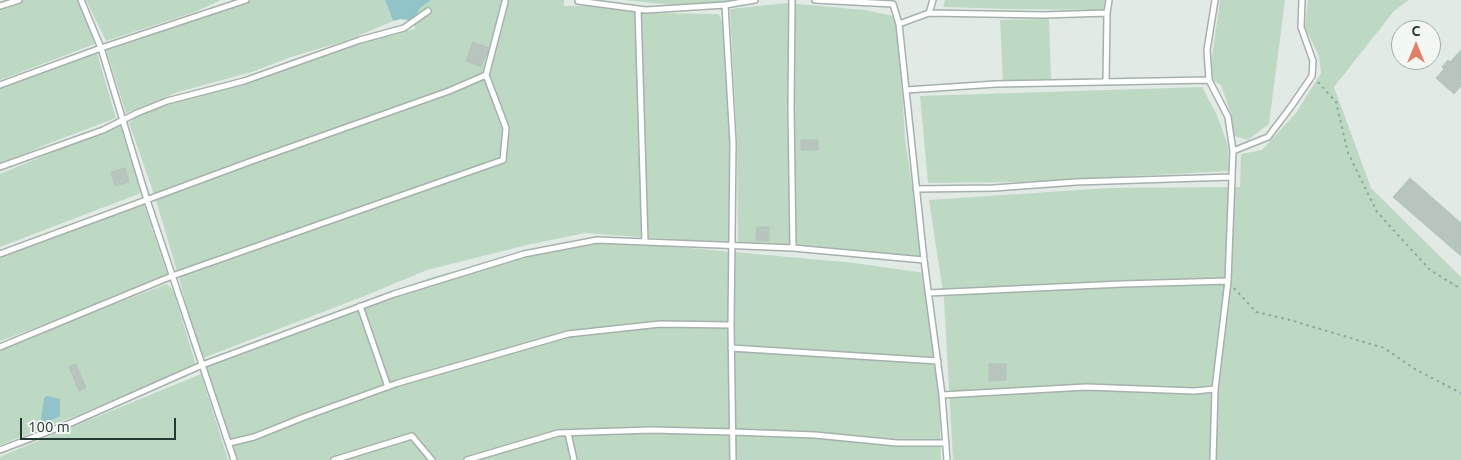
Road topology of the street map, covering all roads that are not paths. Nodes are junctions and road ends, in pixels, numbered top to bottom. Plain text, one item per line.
1 (19, 0) edge
2 (81, 0) edge
3 (246, 0) edge
4 (578, 0) edge
5 (755, 0) edge
6 (792, 0) edge
7 (815, 0) edge
8 (933, 0) edge
9 (1109, 0) edge
10 (1215, 0) edge
11 (1302, 0) edge
12 (505, 2) dead end
13 (725, 5) junction
14 (0, 6) edge
15 (638, 9) junction
16 (428, 11) dead end
17 (929, 13) junction
18 (1107, 13) junction
19 (899, 24) junction
20 (101, 48) junction
21 (486, 75) junction
22 (1209, 80) junction
23 (1106, 82) junction
24 (0, 86) edge
25 (906, 90) junction
26 (123, 120) junction
27 (1233, 151) junction
28 (0, 167) edge
29 (1232, 177) junction
30 (916, 189) junction
31 (147, 200) junction
32 (644, 242) junction
33 (732, 245) junction
34 (793, 248) junction
35 (0, 254) edge
36 (924, 260) junction
37 (172, 276) junction
38 (1228, 281) junction
39 (928, 293) junction
40 (360, 306) junction
41 (731, 325) junction
42 (0, 347) edge
43 (731, 348) junction
44 (938, 361) junction
45 (202, 365) junction
46 (388, 387) junction
47 (1215, 389) junction
48 (942, 395) junction
49 (733, 432) junction
50 (568, 433) junction
51 (229, 443) junction
52 (946, 443) junction
53 (0, 450) edge
54 (234, 460) edge
55 (334, 460) edge
56 (432, 460) edge
57 (467, 460) edge
58 (574, 460) edge
59 (733, 460) edge
60 (947, 460) edge
61 (1213, 460) edge

1 - 14 lane
2 - 20 lane
3 - 20 lane
4 - 15 lane
5 - 13 lane
6 - 34 lane
7 - 19 lane
8 - 17 lane
9 - 18 lane
10 - 22 lane
11 - 27 lane
12 - 21 lane
13 - 15 lane
13 - 33 lane
15 - 32 lane
16 - 26 lane
17 - 18 lane
17 - 19 lane
18 - 23 lane
19 - 25 lane
20 - 24 lane
20 - 26 lane
21 - 31 lane
21 - 37 lane
22 - 23 lane
22 - 27 lane
23 - 25 lane
25 - 30 lane
26 - 28 lane
26 - 31 lane
27 - 29 lane
29 - 30 lane
29 - 38 lane
30 - 36 lane
31 - 35 lane
31 - 37 lane
32 - 33 lane
32 - 40 lane
33 - 34 lane
33 - 41 lane
34 - 36 lane
36 - 39 lane
37 - 42 lane
37 - 45 lane
38 - 39 lane
38 - 47 lane
39 - 44 lane
40 - 45 lane
40 - 46 lane
41 - 43 lane
41 - 46 lane
43 - 44 lane
43 - 49 lane
44 - 48 lane
45 - 51 lane
45 - 53 lane
46 - 51 lane
47 - 48 lane
47 - 61 lane
48 - 52 lane
49 - 50 lane
49 - 52 lane
49 - 59 lane
50 - 57 lane
50 - 58 lane
51 - 54 lane
52 - 60 lane
55 - 56 lane

